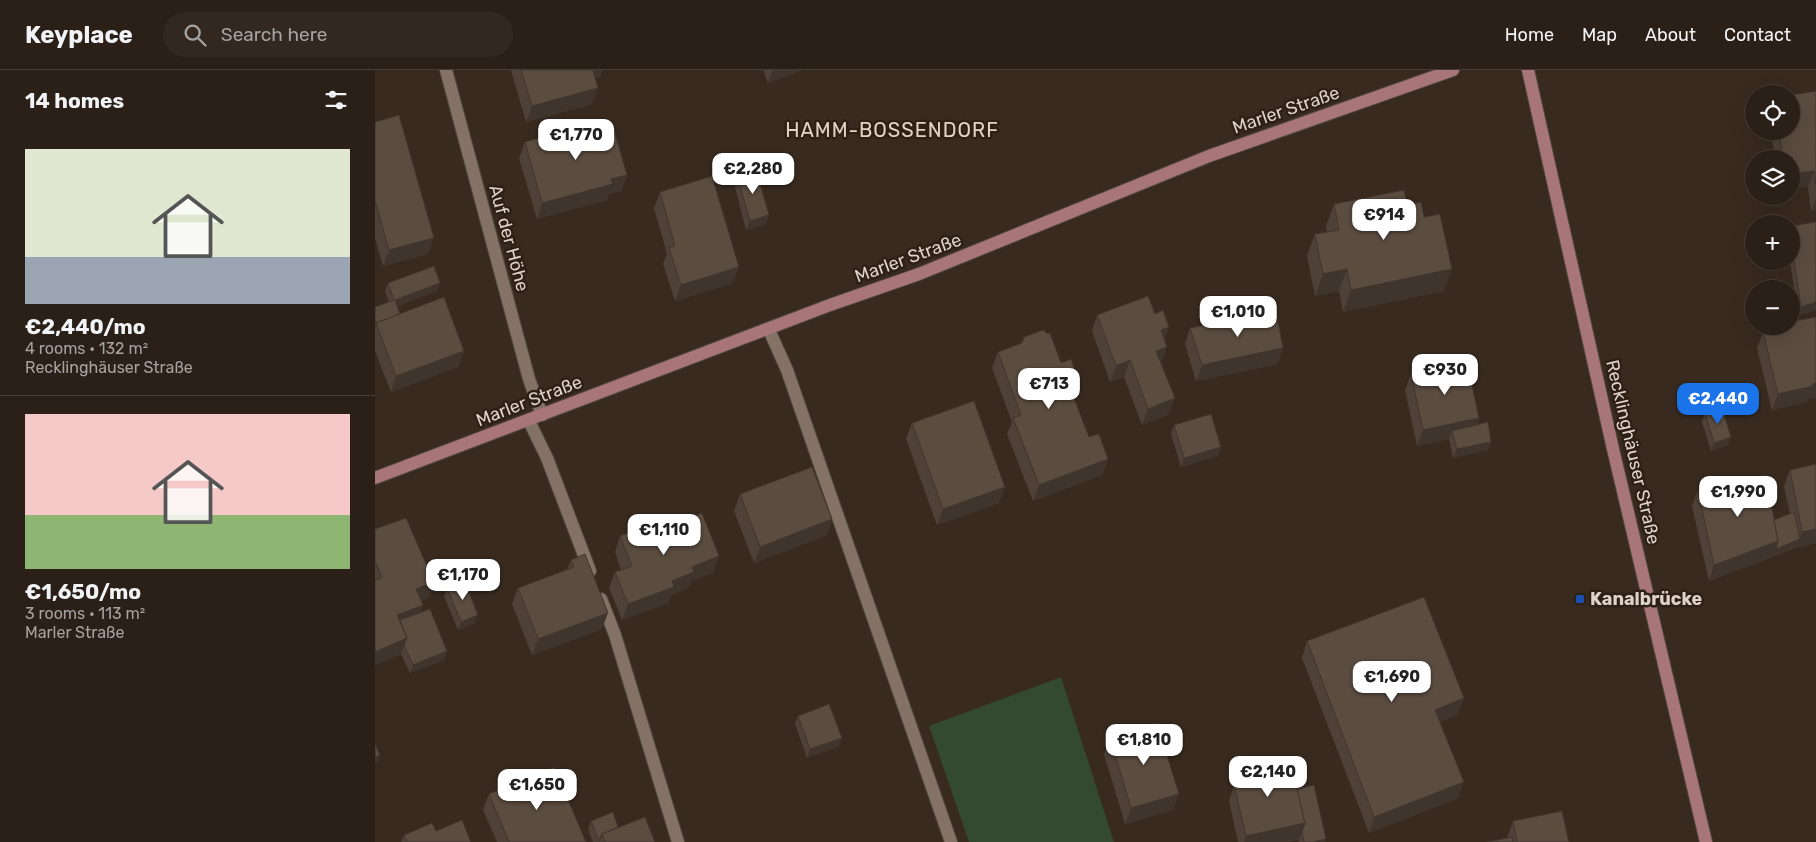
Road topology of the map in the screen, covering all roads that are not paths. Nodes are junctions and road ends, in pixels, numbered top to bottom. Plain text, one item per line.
1 (446, 70) edge
2 (1453, 70) edge
3 (1528, 70) edge
4 (769, 330) junction
5 (542, 415) junction
6 (529, 420) junction
7 (375, 478) edge
8 (678, 842) edge
9 (951, 842) edge
10 (1706, 842) edge

1 - 5 street, Auf der Höhe
2 - 4 main road, Marler Straße
3 - 10 main road, Recklinghäuser Straße
4 - 5 main road, Marler Straße
4 - 9 street
5 - 6 main road, Marler Straße
6 - 7 main road, Marler Straße
6 - 8 street

